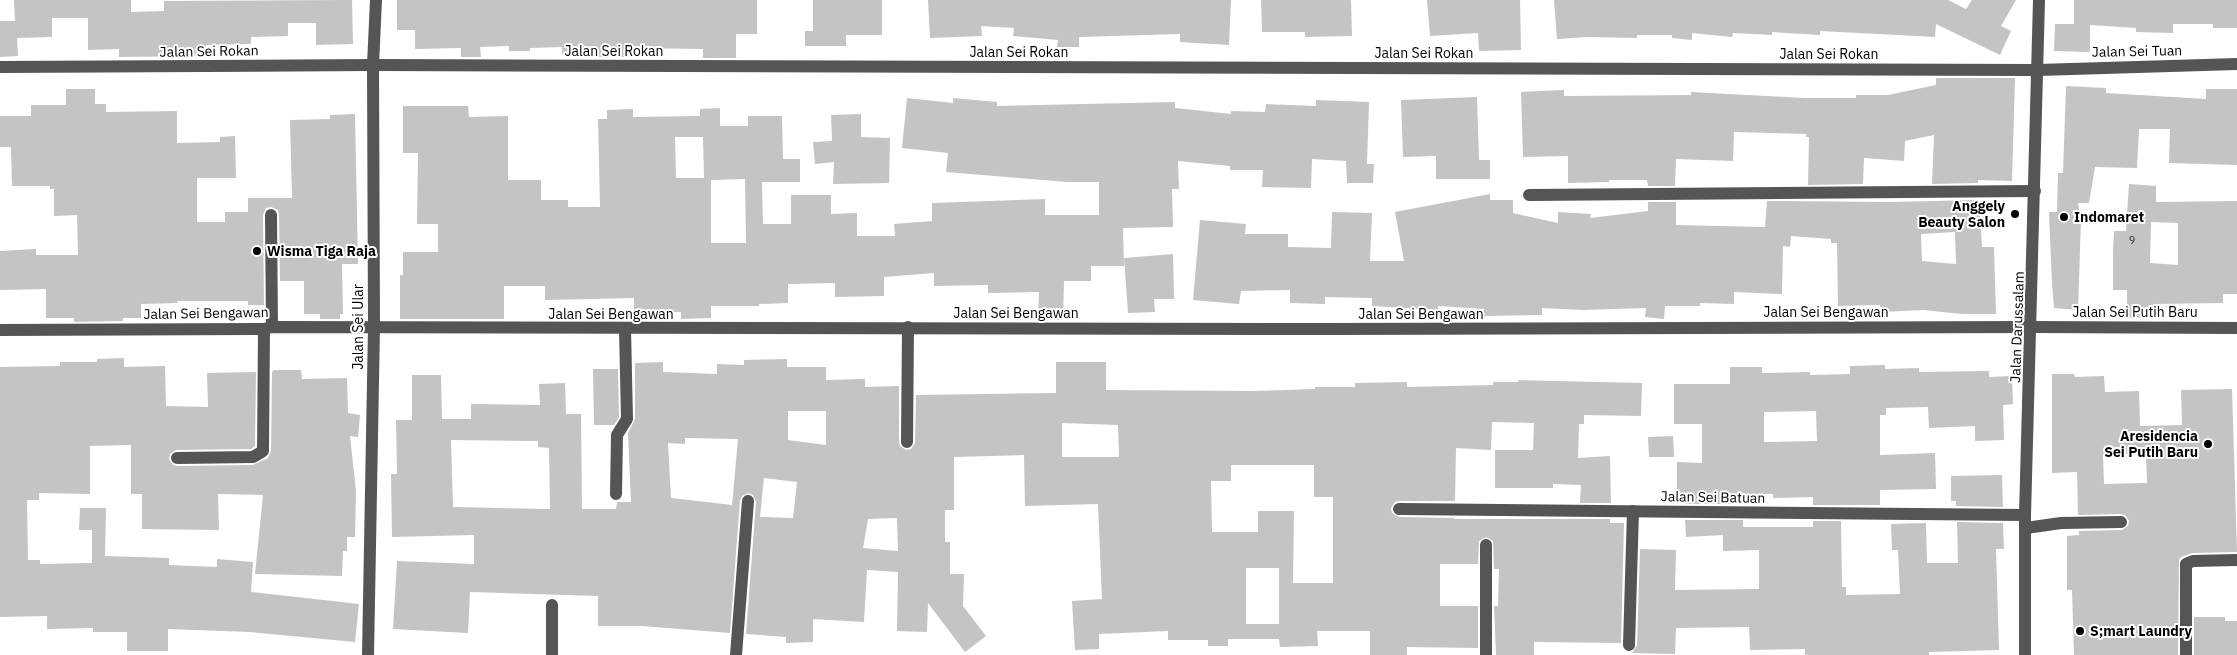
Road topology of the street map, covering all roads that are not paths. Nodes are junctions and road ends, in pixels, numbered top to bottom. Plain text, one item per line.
1 (376, 0) edge
2 (2040, 0) edge
3 (2237, 64) edge
4 (373, 65) junction
5 (0, 67) edge
6 (2038, 70) junction
7 (2035, 191) junction
8 (1529, 195) dead end
9 (271, 215) dead end
10 (374, 327) junction
11 (2032, 327) junction
12 (268, 328) junction
13 (908, 328) junction
14 (2237, 328) edge
15 (625, 329) junction
16 (0, 330) edge
17 (907, 442) dead end
18 (177, 458) dead end
19 (616, 494) dead end
20 (748, 501) dead end
21 (1400, 509) dead end
22 (1634, 511) junction
23 (2026, 515) junction
24 (2121, 522) dead end
25 (2026, 528) junction
26 (1486, 545) dead end
27 (2237, 560) edge
28 (552, 605) dead end
29 (1629, 645) dead end
30 (368, 655) edge
31 (552, 655) edge
32 (736, 655) edge
33 (1486, 655) edge
34 (2025, 655) edge
35 (2186, 655) edge

1 - 4 street, Jalan Sei Ular
2 - 6 street, Jalan Darussalam
3 - 6 street, Jalan Sei Tuan
4 - 5 street, Jalan Sei Rokan
4 - 6 street, Jalan Sei Rokan
4 - 10 street, Jalan Sei Ular
6 - 7 street, Jalan Darussalam
7 - 8 street
7 - 11 street, Jalan Darussalam
9 - 12 street
10 - 12 street, Jalan Sei Bengawan
10 - 15 street, Jalan Sei Bengawan
10 - 30 street, Jalan Sei Ular
11 - 13 street, Jalan Sei Bengawan
11 - 14 street, Jalan Sei Putih Baru
11 - 23 street, Jalan Darussalam
12 - 16 street, Jalan Sei Bengawan
12 - 18 street
13 - 15 street, Jalan Sei Bengawan
13 - 17 street
15 - 19 street
20 - 32 street
21 - 22 street, Jalan Sei Batuan
22 - 23 street, Jalan Sei Batuan
22 - 29 street
23 - 25 street, Jalan Darussalam
24 - 25 street
25 - 34 street, Jalan Darussalam
26 - 33 street
27 - 35 street
28 - 31 street

